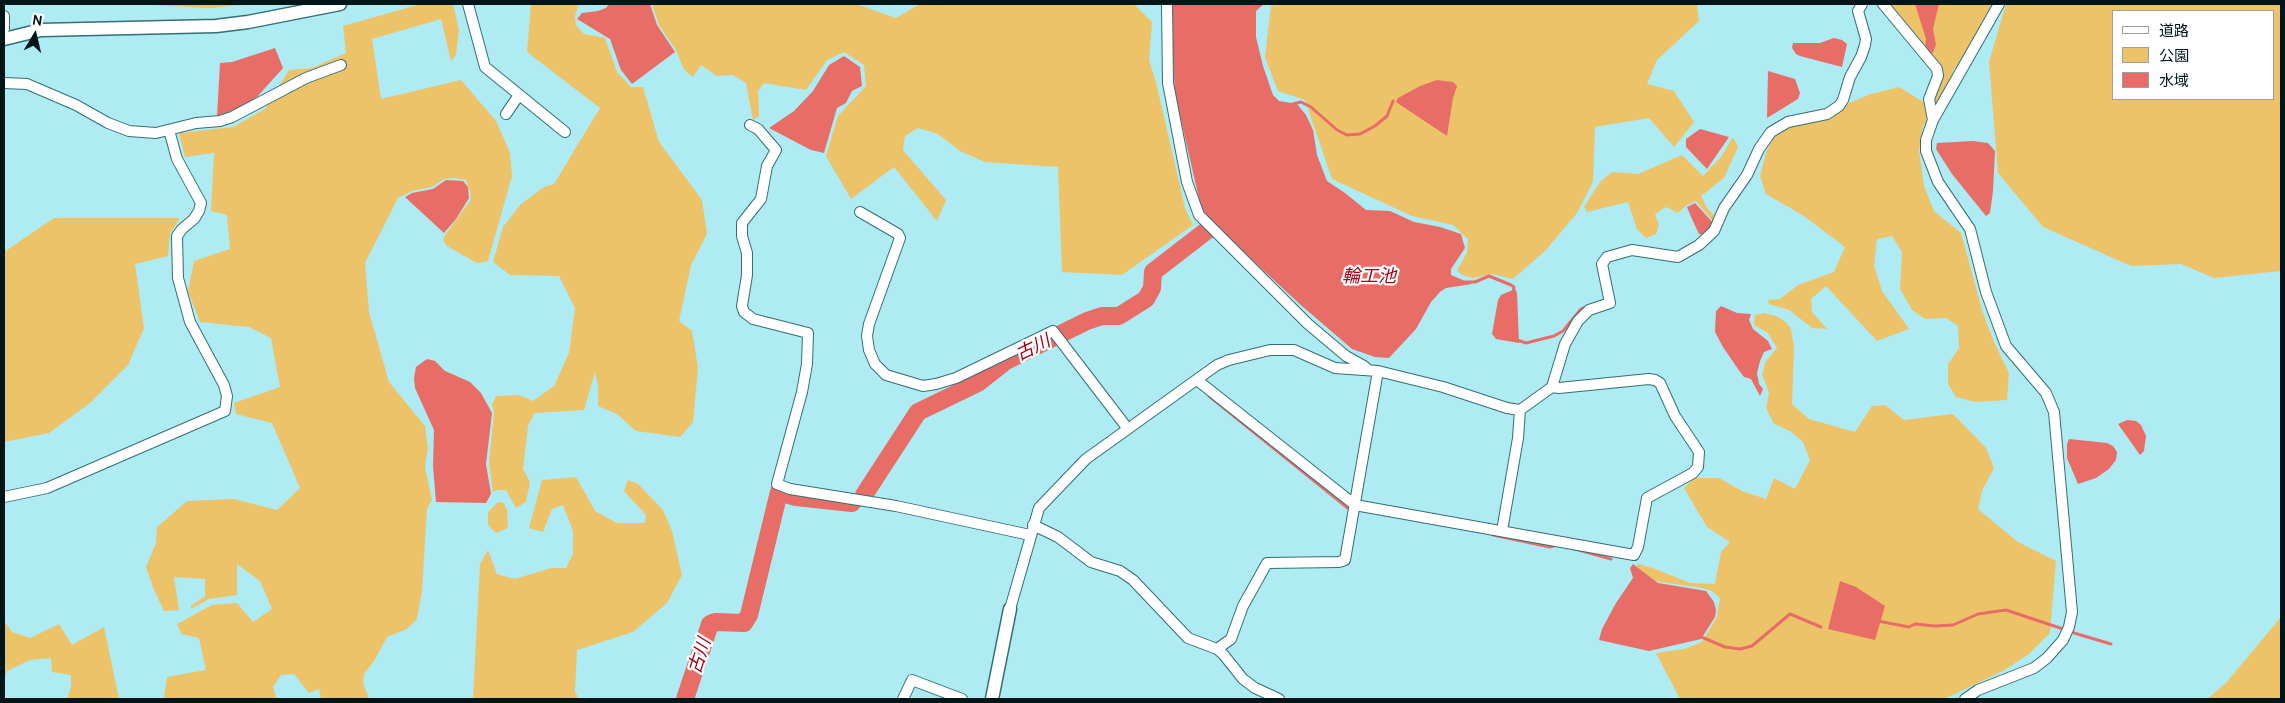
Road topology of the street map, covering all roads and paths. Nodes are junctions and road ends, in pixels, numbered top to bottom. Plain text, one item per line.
1 (340, 4) edge
2 (468, 4) edge
3 (1167, 4) edge
4 (1862, 4) edge
5 (1883, 4) edge
6 (1999, 4) edge
7 (4, 16) edge
8 (4, 29) edge
9 (4, 39) edge
10 (341, 65) dead end
11 (4, 83) edge
12 (519, 95) junction
13 (506, 114) dead end
14 (1933, 120) junction
15 (750, 125) dead end
16 (169, 130) junction
17 (565, 132) dead end
18 (860, 212) dead end
19 (1373, 371) junction
20 (1197, 380) junction
21 (1552, 387) junction
22 (1520, 410) junction
23 (1128, 429) junction
24 (4, 498) edge
25 (1355, 505) junction
26 (1032, 530) junction
27 (1502, 531) junction
28 (1010, 609) joint
29 (1217, 649) junction
30 (903, 699) edge
31 (962, 699) edge
32 (992, 699) edge
33 (1279, 699) edge
34 (1964, 699) edge

1 - 9 street
2 - 12 street
3 - 19 street
4 - 21 street
5 - 14 street
6 - 14 street
7 - 8 street
10 - 16 street
11 - 16 street
12 - 13 street
12 - 17 street
14 - 34 street
15 - 26 street
16 - 24 street
18 - 23 street
19 - 20 street
19 - 22 street
19 - 25 street
20 - 23 street
20 - 25 street
21 - 22 street
21 - 27 street
22 - 27 street
23 - 26 street
25 - 27 street
25 - 29 street
26 - 28 street
26 - 29 street
28 - 32 street
29 - 33 street
30 - 31 street

